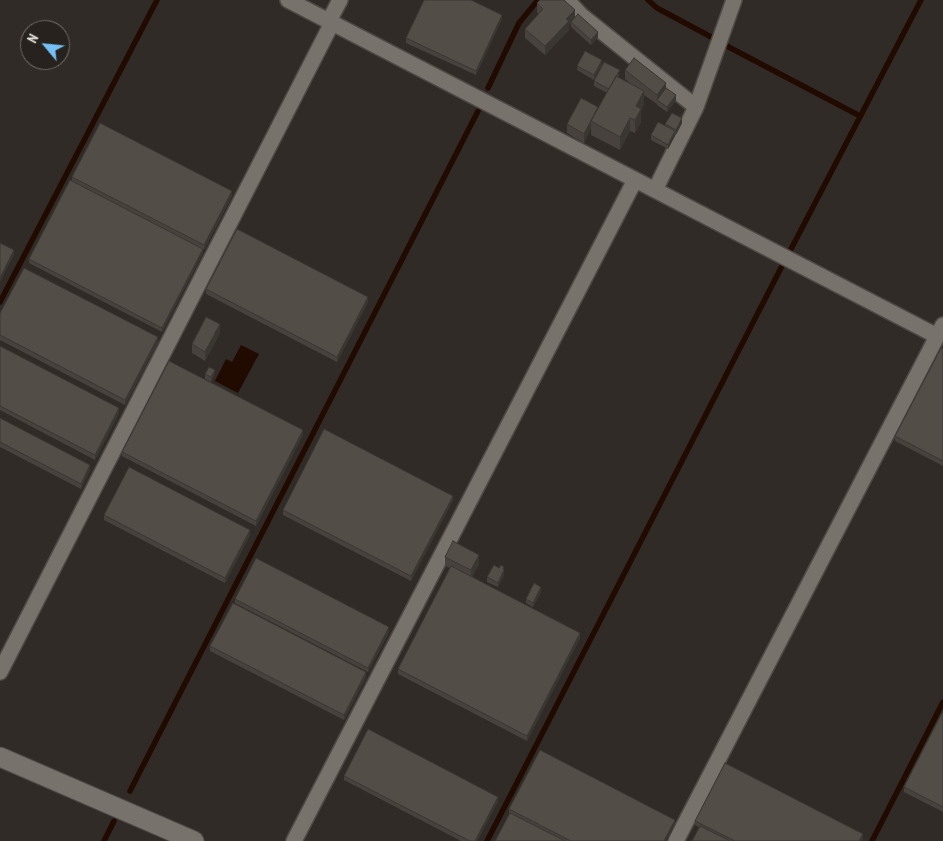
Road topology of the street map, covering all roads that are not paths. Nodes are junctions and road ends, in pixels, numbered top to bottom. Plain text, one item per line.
1 (288, 0) edge
2 (340, 0) edge
3 (567, 0) edge
4 (734, 0) edge
5 (331, 22) junction
6 (696, 107) junction
7 (635, 180) junction
8 (655, 190) junction
9 (940, 337) edge
10 (0, 672) edge
11 (0, 757) edge
12 (194, 841) edge
13 (294, 841) edge
14 (676, 841) edge

1 - 5 street
2 - 5 street
3 - 6 street
4 - 6 street
5 - 7 street
5 - 10 street
6 - 8 street
7 - 8 street
7 - 13 street
8 - 9 street
9 - 14 street
11 - 12 street

